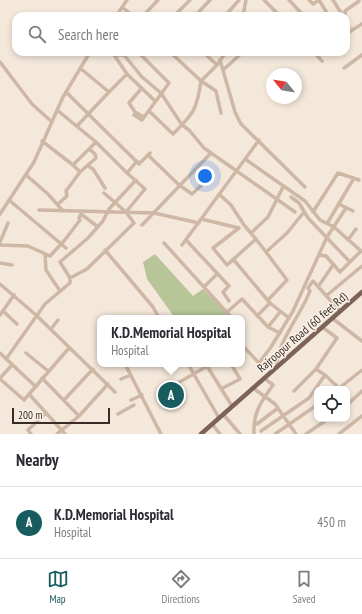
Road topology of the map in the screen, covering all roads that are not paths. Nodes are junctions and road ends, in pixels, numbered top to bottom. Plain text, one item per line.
1 (127, 0) edge
2 (158, 0) edge
3 (190, 0) edge
4 (210, 0) edge
5 (239, 0) edge
6 (246, 0) edge
7 (264, 0) edge
8 (271, 0) edge
9 (289, 0) edge
10 (309, 0) edge
11 (333, 0) edge
12 (358, 1) edge
13 (267, 4) junction
14 (362, 5) edge
15 (122, 7) junction
16 (119, 12) edge
17 (128, 12) edge
18 (147, 12) edge
19 (178, 12) edge
20 (199, 12) edge
21 (228, 12) edge
22 (244, 12) edge
23 (276, 12) edge
24 (300, 12) edge
25 (326, 12) edge
26 (340, 12) edge
27 (345, 12) edge
28 (362, 24) edge
29 (350, 32) edge
30 (362, 55) edge
31 (88, 56) edge
32 (116, 56) edge
33 (125, 56) edge
34 (142, 56) edge
35 (174, 56) edge
36 (207, 56) edge
37 (223, 56) edge
38 (239, 56) edge
39 (319, 56) edge
40 (220, 60) junction
41 (322, 61) dead end
42 (0, 62) edge
43 (217, 65) junction
44 (80, 68) junction
45 (344, 68) dead end
46 (223, 70) junction
47 (127, 74) junction
48 (201, 81) junction
49 (141, 89) junction
50 (66, 92) junction
51 (109, 92) junction
52 (161, 93) junction
53 (156, 101) junction
54 (58, 110) junction
55 (149, 111) junction
56 (221, 113) dead end
57 (89, 114) junction
58 (134, 115) dead end
59 (144, 117) junction
60 (52, 122) junction
61 (182, 125) junction
62 (77, 126) junction
63 (259, 140) junction
64 (42, 141) junction
65 (96, 142) junction
66 (89, 149) junction
67 (211, 153) junction
68 (245, 159) junction
69 (137, 161) junction
70 (73, 165) junction
71 (88, 166) junction
72 (236, 171) junction
73 (80, 172) junction
74 (127, 173) junction
75 (26, 175) junction
76 (354, 178) junction
77 (208, 179) dead end
78 (136, 180) junction
79 (359, 180) dead end
80 (180, 185) junction
81 (283, 187) junction
82 (305, 187) dead end
83 (105, 188) dead end
84 (104, 193) dead end
85 (219, 194) junction
86 (290, 197) dead end
87 (9, 200) junction
88 (276, 200) junction
89 (115, 202) junction
90 (58, 204) junction
91 (339, 204) junction
92 (346, 208) junction
93 (39, 210) dead end
94 (63, 210) junction
95 (108, 211) junction
96 (353, 211) dead end
97 (79, 212) junction
98 (126, 212) junction
99 (295, 212) dead end
100 (304, 212) junction
101 (313, 212) junction
102 (154, 213) junction
103 (0, 214) edge
104 (201, 219) junction
105 (328, 222) junction
106 (8, 223) dead end
107 (199, 223) junction
108 (142, 225) dead end
109 (244, 225) junction
110 (334, 226) junction
111 (98, 227) junction
112 (239, 228) junction
113 (356, 229) dead end
114 (251, 233) junction
115 (327, 237) junction
116 (256, 239) junction
117 (186, 240) junction
118 (348, 240) junction
119 (0, 243) edge
120 (164, 243) dead end
121 (62, 244) junction
122 (182, 245) dead end
123 (66, 248) dead end
124 (105, 250) junction
125 (362, 251) edge
126 (266, 252) junction
127 (45, 254) junction
128 (319, 255) junction
129 (233, 259) junction
130 (350, 262) junction
131 (0, 263) edge
132 (12, 265) dead end
133 (334, 265) junction
134 (362, 266) edge
135 (218, 274) junction
136 (70, 278) junction
137 (0, 284) edge
138 (204, 287) junction
139 (318, 287) junction
140 (60, 291) junction
141 (362, 292) edge
142 (14, 295) junction
143 (326, 296) junction
144 (229, 301) dead end
145 (269, 302) junction
146 (3, 311) junction
147 (340, 311) junction
148 (227, 312) junction
149 (280, 312) junction
150 (0, 315) edge
151 (36, 315) junction
152 (157, 315) edge
153 (230, 315) edge
154 (257, 316) junction
155 (289, 318) junction
156 (332, 318) junction
157 (58, 320) dead end
158 (17, 324) dead end
159 (268, 327) junction
160 (322, 327) junction
161 (50, 329) junction
162 (280, 334) junction
163 (362, 341) edge
164 (69, 348) junction
165 (245, 349) edge
166 (26, 352) dead end
167 (0, 354) edge
168 (6, 359) junction
169 (12, 365) junction
170 (127, 367) edge
171 (190, 367) edge
172 (205, 367) edge
173 (208, 367) edge
174 (233, 367) edge
175 (277, 367) junction
176 (93, 369) junction
177 (316, 369) junction
178 (362, 370) edge
179 (48, 371) junction
180 (194, 373) junction
181 (131, 375) junction
182 (325, 375) junction
183 (0, 378) edge
184 (42, 378) junction
185 (264, 378) junction
186 (121, 380) dead end
187 (108, 384) junction
188 (35, 386) junction
189 (336, 386) edge
190 (343, 386) edge
191 (253, 388) junction
192 (221, 389) junction
193 (164, 391) dead end
194 (294, 391) dead end
195 (362, 391) edge
196 (116, 392) dead end
197 (29, 394) junction
198 (142, 395) junction
199 (265, 396) junction
200 (64, 400) junction
201 (131, 400) dead end
202 (350, 402) edge
203 (134, 405) dead end
204 (232, 406) junction
205 (314, 407) edge
206 (278, 408) junction
207 (46, 413) junction
208 (118, 414) dead end
209 (79, 416) junction
210 (221, 416) junction
211 (283, 416) junction
212 (362, 416) edge
213 (324, 422) edge
214 (212, 424) junction
215 (258, 424) dead end
216 (289, 424) junction
217 (61, 430) junction
218 (261, 431) dead end
219 (278, 433) edge
220 (30, 434) edge
221 (57, 434) edge
222 (65, 434) edge
223 (161, 434) edge
224 (201, 434) edge
225 (220, 434) edge
226 (240, 434) edge
227 (254, 434) edge
228 (296, 434) edge
229 (306, 434) edge
230 (340, 434) edge

1 - 15 street
2 - 18 street
3 - 19 street
4 - 20 street
5 - 21 street
6 - 22 street
7 - 13 street
8 - 13 street
9 - 24 street
10 - 25 street
11 - 26 street
12 - 14 street
12 - 27 street
13 - 23 street
15 - 16 street
15 - 17 street
28 - 29 street
30 - 45 street
31 - 44 street
32 - 47 street
33 - 52 street
34 - 52 street
35 - 48 street
36 - 43 street
37 - 40 street
38 - 46 street
39 - 41 street
40 - 43 street
40 - 46 street
42 - 60 street
43 - 48 street
44 - 50 street
44 - 51 street
46 - 63 street
47 - 49 street
47 - 51 street
48 - 56 street
48 - 61 street
49 - 53 street
49 - 59 street
50 - 54 street
50 - 57 street
51 - 57 street
52 - 53 street
52 - 61 street
53 - 55 street
54 - 60 street
54 - 62 street
55 - 59 street
55 - 61 street
57 - 62 street
57 - 69 street
58 - 59 street
60 - 64 street
61 - 67 street
62 - 65 street
63 - 68 street
63 - 82 street
64 - 70 street
64 - 75 street
65 - 66 street
65 - 74 street
66 - 70 street
66 - 71 street
67 - 72 street
67 - 80 street
68 - 72 street
68 - 81 street
69 - 74 street
69 - 80 street
70 - 73 street
71 - 73 street
71 - 83 street
72 - 85 street
72 - 88 street
73 - 90 street
74 - 78 street
75 - 87 street
75 - 90 street
76 - 79 street
76 - 91 street
76 - 101 street
77 - 80 street
78 - 89 street
78 - 98 street
80 - 102 street
81 - 88 street
81 - 101 street
84 - 89 street
85 - 104 street
85 - 109 street
86 - 100 street
87 - 103 street
87 - 121 street
88 - 99 street
88 - 114 street
89 - 95 street
89 - 98 street
90 - 94 street
91 - 92 street
91 - 105 street
92 - 96 street
92 - 110 street
93 - 94 street
94 - 97 street
95 - 97 street
95 - 98 street
95 - 111 street
97 - 111 street
97 - 121 street
98 - 102 street
98 - 124 street
100 - 115 street
100 - 126 street
101 - 105 street
102 - 107 street
102 - 108 street
104 - 107 street
104 - 112 street
105 - 110 street
106 - 119 street
107 - 117 street
109 - 112 street
109 - 114 street
110 - 115 street
110 - 118 street
111 - 136 street
112 - 129 street
113 - 118 street
114 - 116 street
115 - 128 street
115 - 130 street
116 - 126 street
116 - 129 street
117 - 122 street
117 - 135 street
118 - 125 street
119 - 127 street
120 - 138 street
121 - 123 street
121 - 127 street
124 - 136 street
124 - 152 street
125 - 130 street
126 - 145 street
127 - 140 street
128 - 133 street
128 - 155 street
129 - 145 street
130 - 133 street
131 - 132 street
133 - 139 street
134 - 143 street
135 - 138 street
135 - 144 street
136 - 140 street
137 - 142 street
138 - 148 street
139 - 143 street
139 - 175 street
140 - 151 street
141 - 147 main road, Rajroopur Road (60 feet Rd)
142 - 146 street
142 - 151 street
143 - 147 street
145 - 149 street
145 - 154 street
146 - 150 street
146 - 158 street
147 - 156 main road, Rajroopur Road (60 feet Rd)
148 - 153 street
148 - 154 street
149 - 155 street
149 - 159 street
151 - 161 street
151 - 168 street
154 - 159 street
155 - 162 street
156 - 160 main road, Rajroopur Road (60 feet Rd)
156 - 163 street
157 - 161 street
159 - 162 street
160 - 175 main road, Rajroopur Road (60 feet Rd)
160 - 177 street
161 - 164 street
162 - 165 street
164 - 176 street
164 - 179 street
166 - 179 street
167 - 168 street
168 - 169 street
169 - 183 street
169 - 188 street
170 - 181 street
171 - 180 street
172 - 180 street
173 - 192 street
174 - 192 street
175 - 185 main road, Rajroopur Road (60 feet Rd)
176 - 187 street
176 - 200 street
177 - 182 street
177 - 194 street
178 - 190 street
179 - 184 street
180 - 193 street
180 - 210 street
181 - 186 street
181 - 198 street
182 - 189 street
182 - 211 street
183 - 197 street
184 - 188 street
184 - 200 street
185 - 191 main road, Rajroopur Road (60 feet Rd)
185 - 199 street
187 - 196 street
187 - 209 street
188 - 197 street
191 - 199 street
191 - 204 main road, Rajroopur Road (60 feet Rd)
192 - 204 street
195 - 202 street
197 - 207 street
198 - 201 street
198 - 223 street
199 - 206 street
199 - 227 street
200 - 209 street
203 - 208 street
204 - 210 main road, Rajroopur Road (60 feet Rd)
205 - 216 street
206 - 211 street
206 - 215 street
207 - 217 street
207 - 220 street
209 - 217 street
210 - 214 main road, Rajroopur Road (60 feet Rd)
210 - 226 street
211 - 216 street
211 - 218 street
212 - 230 street
213 - 229 street
214 - 224 main road, Rajroopur Road (60 feet Rd)
214 - 225 street
216 - 219 street
216 - 228 street
217 - 221 street
217 - 222 street

